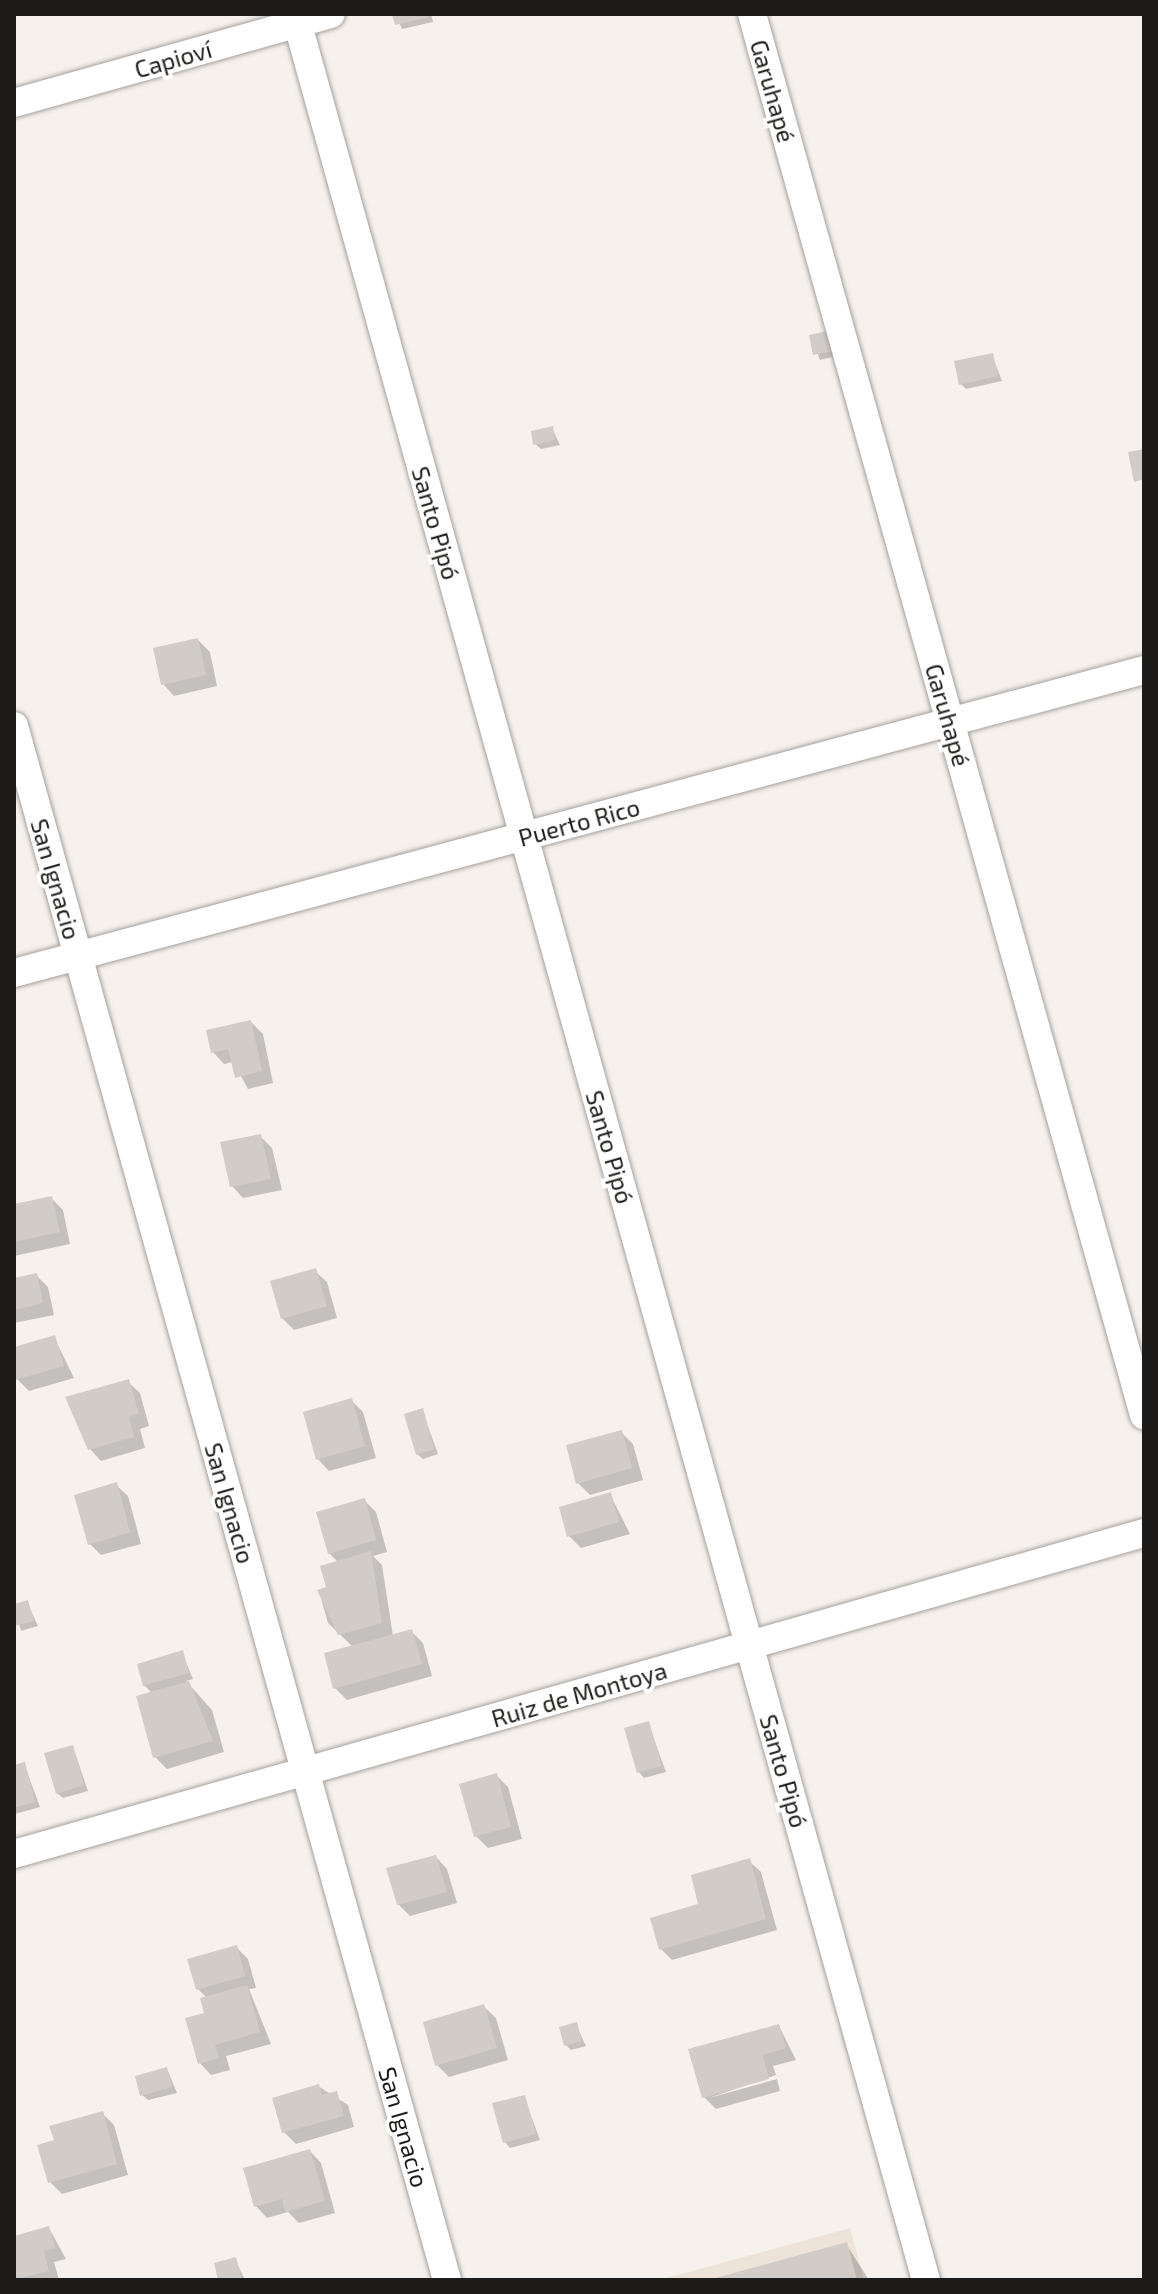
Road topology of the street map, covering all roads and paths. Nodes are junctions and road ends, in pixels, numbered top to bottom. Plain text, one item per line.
1 (331, 14) edge
2 (752, 14) edge
3 (296, 19) edge
4 (14, 103) edge
5 (1144, 670) edge
6 (950, 722) junction
7 (14, 726) edge
8 (524, 836) junction
9 (78, 956) junction
10 (14, 973) edge
11 (1144, 1415) edge
12 (1144, 1533) edge
13 (749, 1646) junction
14 (305, 1771) junction
15 (14, 1854) edge
16 (447, 2280) edge
17 (926, 2280) edge

1 - 3 street, Capioví
2 - 6 street, Garuhapé
3 - 4 street, Capioví
3 - 8 street, Santo Pipó
5 - 6 street, Puerto Rico
6 - 8 street, Puerto Rico
6 - 11 street, Garuhapé
7 - 9 street, San Ignacio
8 - 9 street, Puerto Rico
8 - 13 street, Santo Pipó
9 - 10 street, Puerto Rico
9 - 14 street, San Ignacio
12 - 13 street, Ruiz de Montoya
13 - 14 street, Ruiz de Montoya
13 - 17 street, Santo Pipó
14 - 15 street, Ruiz de Montoya
14 - 16 street, San Ignacio

